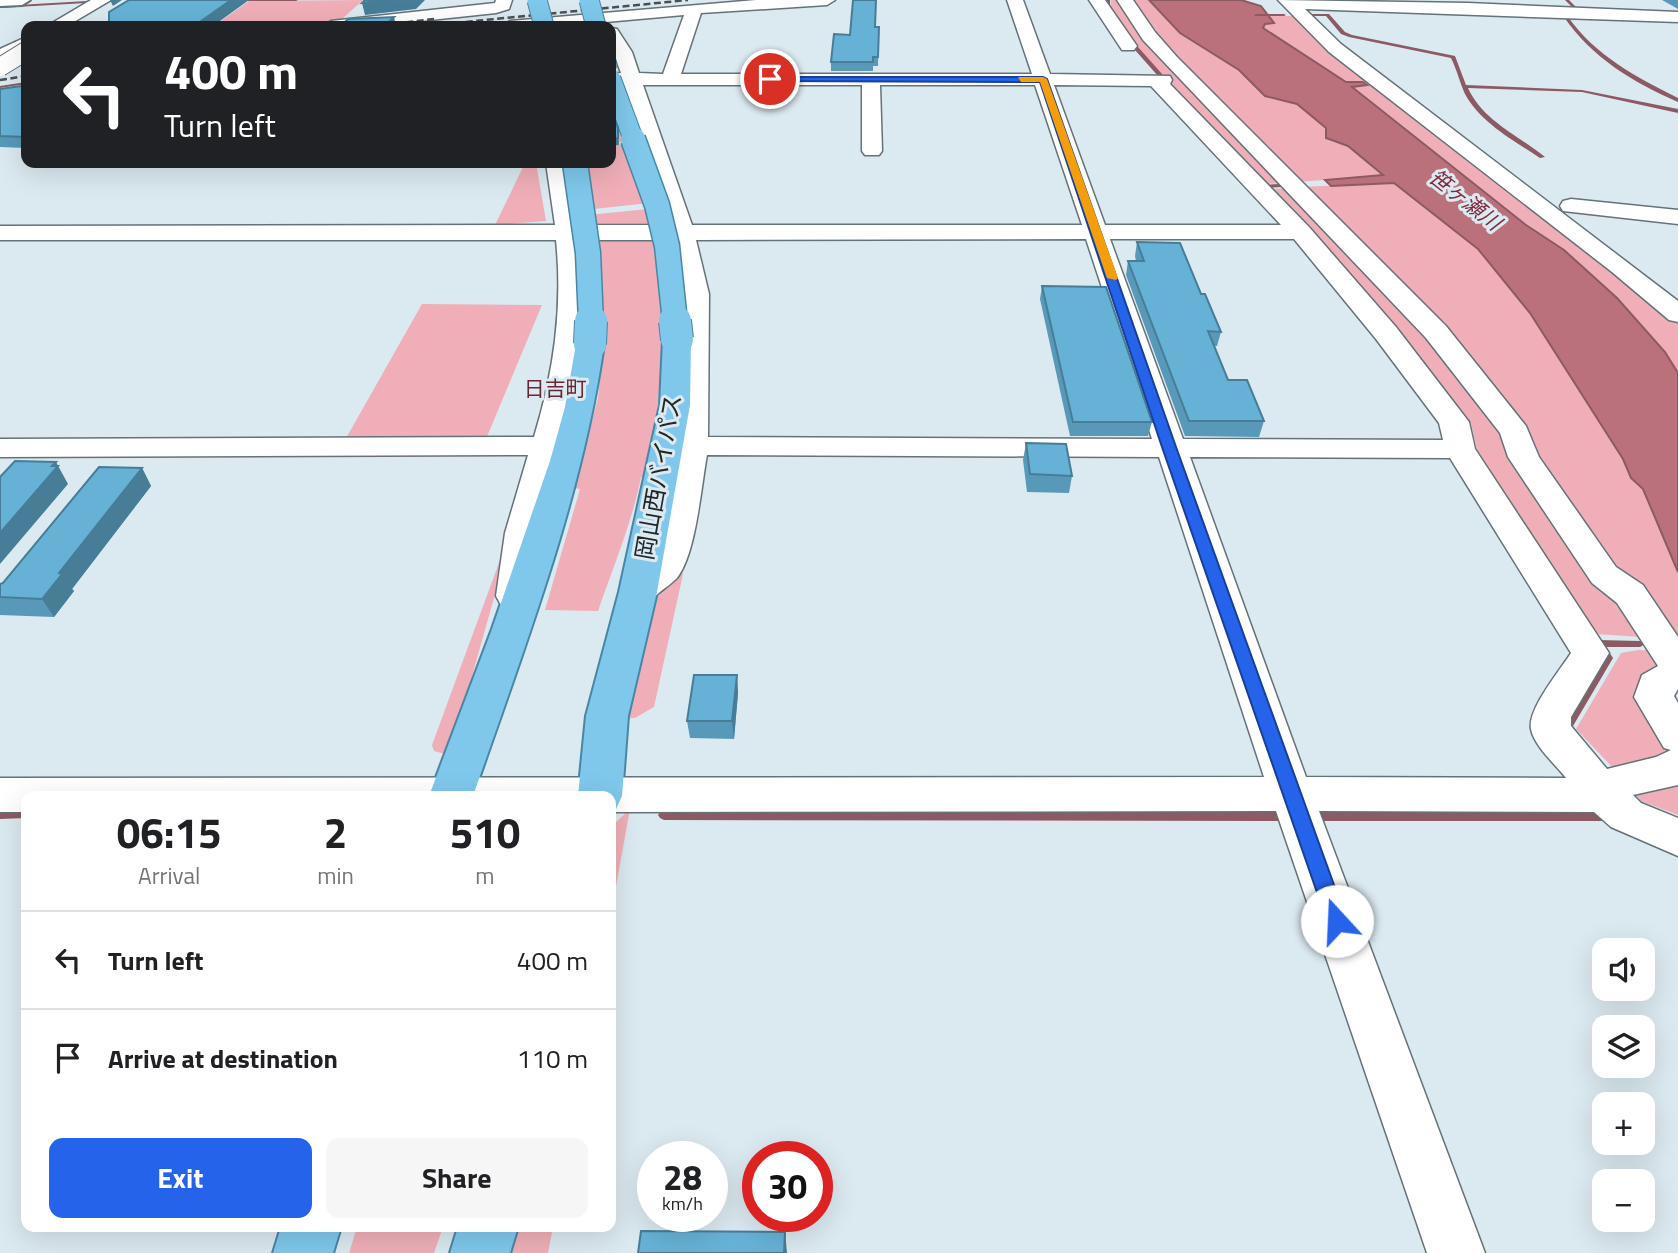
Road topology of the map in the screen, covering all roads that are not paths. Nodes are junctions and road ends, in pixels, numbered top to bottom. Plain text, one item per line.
1 (12, 0) edge
2 (22, 0) edge
3 (103, 0) edge
4 (119, 0) edge
5 (504, 0) edge
6 (537, 0) edge
7 (589, 0) edge
8 (827, 0) edge
9 (1015, 0) edge
10 (1097, 0) edge
11 (1125, 0) edge
12 (0, 1) edge
13 (1287, 2) edge
14 (363, 7) edge
15 (694, 9) junction
16 (1678, 18) edge
17 (64, 21) edge
18 (80, 21) edge
19 (343, 21) edge
20 (374, 21) edge
21 (535, 21) edge
22 (600, 21) edge
23 (616, 24) edge
24 (616, 43) edge
25 (21, 45) edge
26 (21, 54) edge
27 (0, 56) edge
28 (21, 64) edge
29 (0, 66) edge
30 (618, 79) edge
31 (670, 79) junction
32 (871, 79) junction
33 (1043, 79) junction
34 (1156, 80) junction
35 (1441, 129) junction
36 (872, 151) dead end
37 (557, 168) edge
38 (576, 168) edge
39 (1571, 206) junction
40 (1678, 217) edge
41 (569, 232) junction
42 (682, 232) junction
43 (1097, 232) junction
44 (1301, 232) junction
45 (0, 233) edge
46 (1678, 288) edge
47 (1678, 314) edge
48 (547, 446) junction
49 (693, 446) junction
50 (1169, 447) junction
51 (0, 448) edge
52 (118, 448) junction
53 (1460, 449) junction
54 (93, 478) edge
55 (638, 592) junction
56 (510, 628) junction
57 (1678, 666) edge
58 (1678, 674) edge
59 (1678, 737) edge
60 (1678, 764) edge
61 (453, 791) edge
62 (600, 791) edge
63 (1291, 793) junction
64 (0, 795) edge
65 (21, 795) edge
66 (1604, 795) junction
67 (616, 796) edge
68 (1678, 838) edge
69 (309, 1232) edge
70 (486, 1232) edge
71 (303, 1253) edge
72 (480, 1253) edge
73 (1457, 1253) edge

1 - 2 street
1 - 12 street
3 - 17 street
4 - 18 street
5 - 20 street
6 - 21 highway, bridge
7 - 22 highway, bridge
8 - 15 street
9 - 33 street
10 - 34 street
11 - 57 street
13 - 16 street
13 - 35 street
14 - 19 street
15 - 23 street
15 - 31 street
24 - 30 street
25 - 27 street
26 - 29 street, bridge
28 - 29 street
30 - 31 street
30 - 42 street
30 - 55 highway, 岡山西バイパス, bridge
31 - 32 street
32 - 33 street
32 - 36 street
33 - 34 street
33 - 43 street
34 - 44 street
35 - 39 street
35 - 47 street
37 - 41 street
38 - 56 highway, bridge
39 - 40 street
39 - 46 street
41 - 42 street
41 - 45 street
41 - 48 street
42 - 43 street
42 - 49 street
43 - 44 street
43 - 50 street
44 - 53 street
48 - 52 street
48 - 56 street
49 - 50 street
49 - 55 street
50 - 53 street
50 - 63 street
51 - 52 street
52 - 54 street
53 - 66 street
55 - 62 highway, 岡山西バイパス
56 - 61 highway
58 - 59 street
60 - 66 street
63 - 66 street
63 - 67 street
63 - 73 street
64 - 65 street
66 - 68 street
69 - 71 highway
70 - 72 highway

